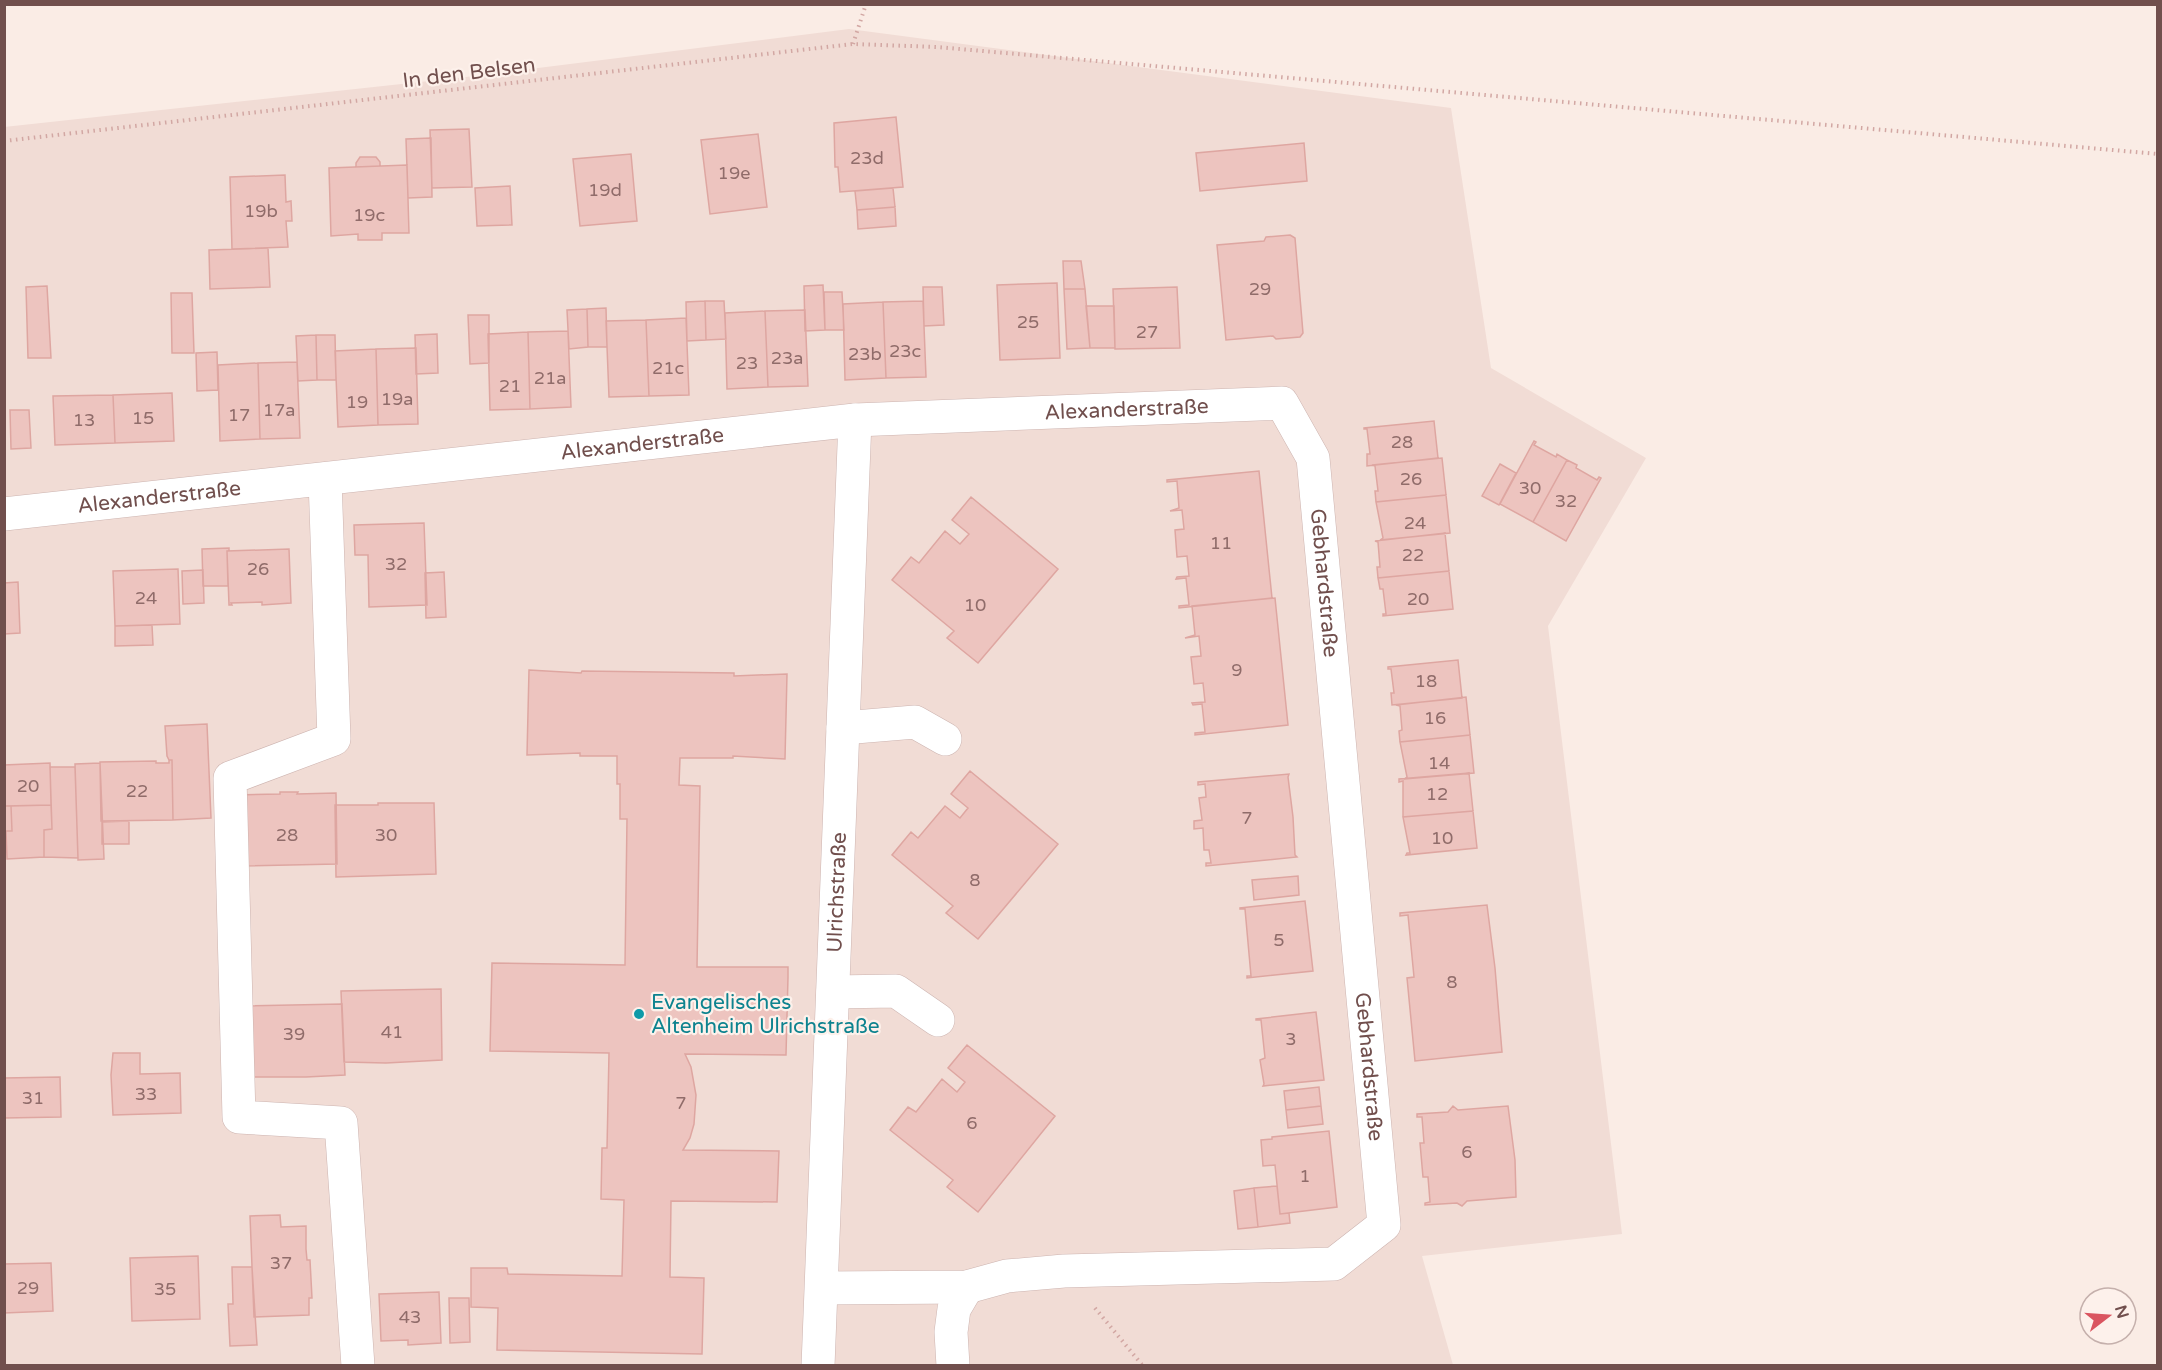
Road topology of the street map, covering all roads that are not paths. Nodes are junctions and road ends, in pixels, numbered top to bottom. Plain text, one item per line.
1 (1282, 403) joint
2 (855, 420) junction
3 (325, 479) junction
4 (4, 514) edge
5 (843, 728) junction
6 (945, 739) dead end
7 (833, 992) junction
8 (938, 1020) dead end
9 (967, 1287) junction
10 (822, 1288) junction
11 (358, 1365) edge
12 (818, 1365) edge
13 (953, 1365) edge

1 - 2 street, Alexanderstraße
1 - 9 street, Gebhardstraße
2 - 3 street, Alexanderstraße
2 - 5 street, Ulrichstraße
3 - 4 street, Alexanderstraße
3 - 11 street
5 - 6 street
5 - 7 street, Ulrichstraße
7 - 8 street
7 - 10 street, Ulrichstraße
9 - 10 street, Gebhardstraße
9 - 13 street
10 - 12 street, Ulrichstraße

